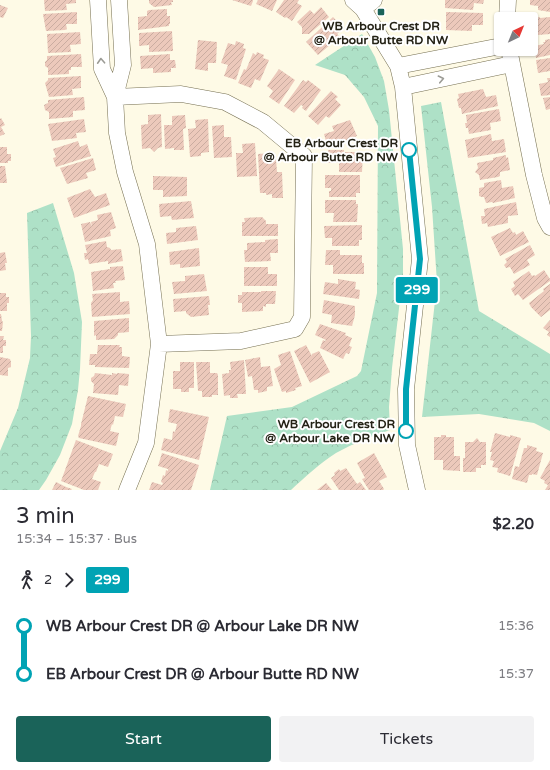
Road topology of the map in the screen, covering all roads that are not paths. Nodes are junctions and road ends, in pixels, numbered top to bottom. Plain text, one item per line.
1 (98, 0) edge
2 (119, 0) edge
3 (508, 0) edge
4 (363, 3) edge
5 (507, 12) edge
6 (494, 47) edge
7 (511, 56) edge
8 (398, 66) junction
9 (403, 87) junction
10 (115, 97) junction
11 (550, 227) edge
12 (159, 344) junction
13 (127, 490) edge
14 (417, 490) edge

10 -> 1 street
2 - 10 street
3 - 5 street
4 - 8 street
6 - 8 street
9 -> 7 street
7 - 11 street
8 - 9 street
9 - 14 street
10 - 12 street
10 - 12 street
12 - 13 street

